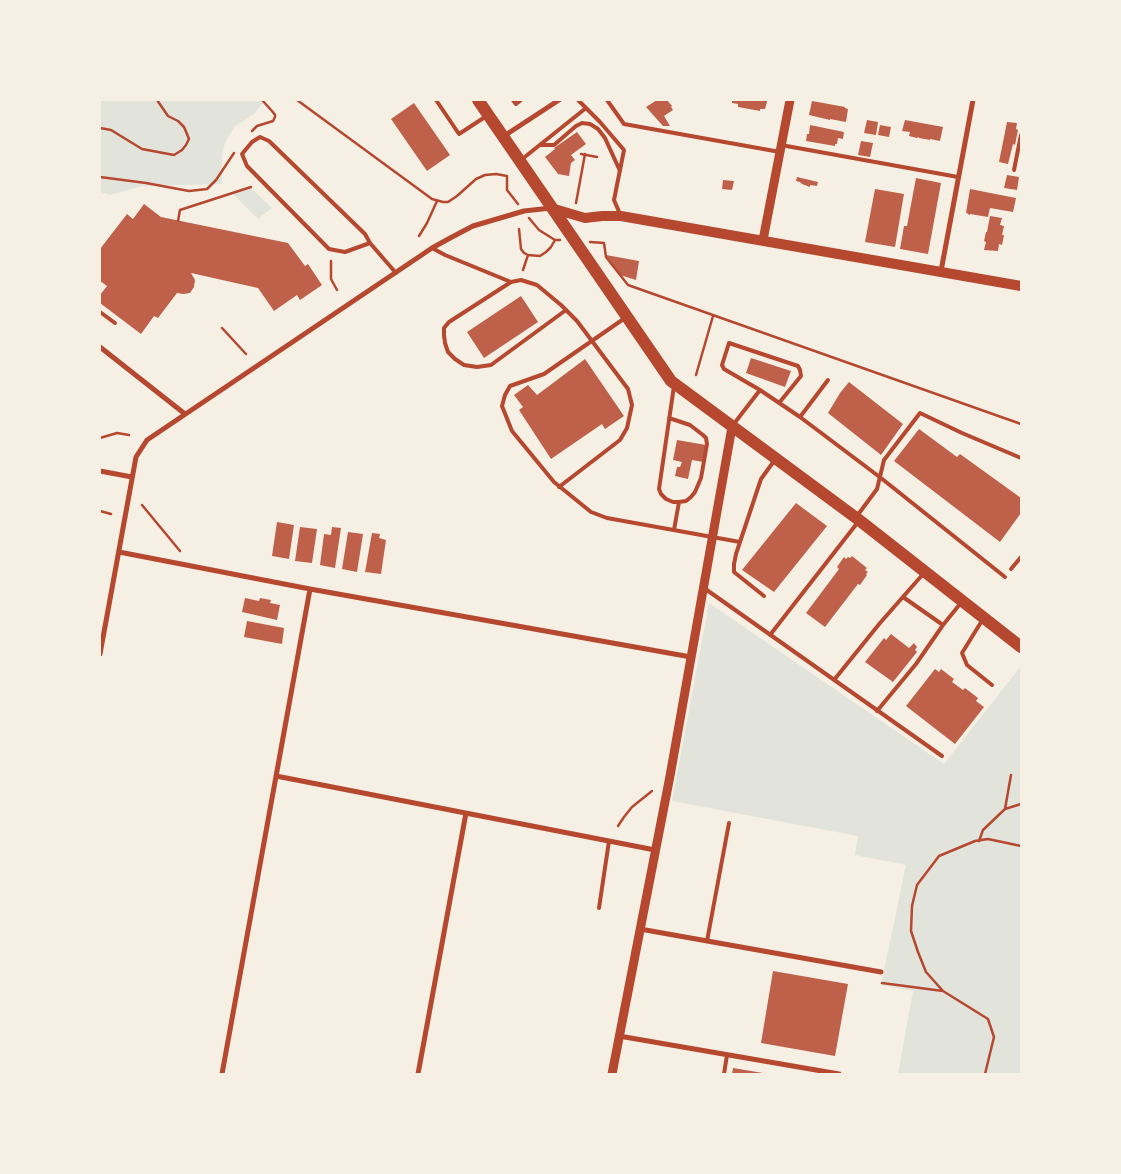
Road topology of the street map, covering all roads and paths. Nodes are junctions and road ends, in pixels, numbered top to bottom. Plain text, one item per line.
1 (157, 100) edge
2 (262, 100) edge
3 (297, 100) edge
4 (436, 100) edge
5 (478, 100) edge
6 (513, 100) edge
7 (521, 100) edge
8 (578, 100) edge
9 (606, 100) edge
10 (790, 100) edge
11 (973, 100) edge
12 (556, 101) edge
13 (586, 108) junction
14 (488, 115) junction
15 (100, 128) edge
16 (1021, 135) edge
17 (247, 136) dead end
18 (504, 137) junction
19 (540, 145) junction
20 (781, 148) junction
21 (235, 150) dead end
22 (581, 154) dead end
23 (586, 154) junction
24 (597, 157) dead end
25 (520, 161) junction
26 (1014, 170) dead end
27 (620, 171) junction
28 (958, 177) junction
29 (100, 178) edge
30 (251, 187) dead end
31 (507, 190) dead end
32 (437, 201) junction
33 (576, 205) dead end
34 (551, 208) junction
35 (621, 216) junction
36 (178, 221) dead end
37 (520, 229) dead end
38 (539, 230) dead end
39 (418, 236) dead end
40 (763, 240) junction
41 (604, 242) dead end
42 (370, 243) junction
43 (432, 248) junction
44 (528, 255) junction
45 (331, 261) dead end
46 (522, 270) dead end
47 (940, 271) junction
48 (396, 273) junction
49 (511, 282) junction
50 (1021, 286) edge
51 (337, 290) dead end
52 (566, 310) junction
53 (100, 312) edge
54 (713, 316) junction
55 (627, 317) junction
56 (115, 323) dead end
57 (222, 328) dead end
58 (592, 342) junction
59 (100, 347) edge
60 (246, 354) dead end
61 (696, 375) dead end
62 (828, 380) dead end
63 (674, 384) junction
64 (760, 390) junction
65 (779, 403) junction
66 (185, 414) junction
67 (800, 417) junction
68 (669, 418) junction
69 (1021, 424) edge
70 (732, 427) junction
71 (129, 435) dead end
72 (100, 438) edge
73 (1021, 458) edge
74 (775, 459) junction
75 (100, 471) edge
76 (132, 477) junction
77 (881, 478) junction
78 (559, 487) junction
79 (679, 502) junction
80 (142, 504) dead end
81 (100, 511) edge
82 (111, 514) dead end
83 (857, 519) junction
84 (674, 530) junction
85 (713, 538) junction
86 (740, 542) junction
87 (180, 551) dead end
88 (119, 552) junction
89 (1021, 557) edge
90 (1011, 570) dead end
91 (926, 572) junction
92 (1005, 577) dead end
93 (704, 588) junction
94 (310, 589) junction
95 (764, 596) dead end
96 (903, 597) junction
97 (963, 601) junction
98 (984, 617) junction
99 (943, 625) junction
100 (770, 635) junction
101 (1021, 647) edge
102 (100, 654) edge
103 (691, 657) junction
104 (834, 680) junction
105 (992, 685) dead end
106 (877, 711) junction
107 (942, 756) dead end
108 (1011, 775) dead end
109 (276, 776) junction
110 (652, 790) dead end
111 (1021, 804) edge
112 (1005, 809) junction
113 (466, 813) junction
114 (729, 823) dead end
115 (618, 826) dead end
116 (979, 840) junction
117 (609, 841) junction
118 (1021, 846) edge
119 (655, 850) junction
120 (599, 908) dead end
121 (640, 929) junction
122 (707, 941) junction
123 (881, 972) dead end
124 (882, 983) dead end
125 (943, 991) junction
126 (619, 1036) junction
127 (727, 1054) junction
128 (222, 1074) edge
129 (418, 1074) edge
130 (612, 1074) edge
131 (724, 1074) edge
132 (839, 1074) edge
133 (985, 1074) edge

1 - 15 path
2 - 17 path
3 - 32 path
4 - 14 lane
5 - 14 main road
6 - 7 lane
8 - 13 lane
9 - 20 lane
10 - 20 street
11 - 28 street
12 - 18 street
13 - 19 lane
13 - 27 lane
14 - 18 main road
16 - 26 lane
18 - 25 main road
19 - 25 lane
19 - 27 lane
20 - 28 lane
20 - 40 street
21 - 29 path
22 - 23 path
23 - 24 path
23 - 33 path
25 - 34 main road
27 - 35 lane
28 - 47 street
30 - 36 path
31 - 32 path
32 - 39 path
34 - 35 main road
34 - 43 street
34 - 55 main road
35 - 40 main road
37 - 44 path
38 - 44 path
40 - 47 main road
41 - 54 path
42 - 42 lane
42 - 48 lane
43 - 48 street
43 - 49 lane
44 - 46 path
45 - 51 path
47 - 50 main road
48 - 66 street
49 - 52 lane
49 - 52 lane
52 - 58 lane
53 - 56 lane
54 - 61 path
54 - 69 path
55 - 58 lane
55 - 63 main road
57 - 60 path
58 - 78 lane
58 - 78 lane
59 - 66 street
62 - 67 lane
63 - 68 lane
63 - 70 main road
64 - 65 lane
64 - 65 lane
64 - 70 lane
65 - 67 lane
66 - 76 street
67 - 77 lane
68 - 79 lane
68 - 79 lane
70 - 74 main road
70 - 85 street
71 - 72 path
73 - 77 lane
74 - 83 main road
74 - 86 lane
75 - 76 street
76 - 88 street
77 - 83 lane
77 - 92 lane
78 - 84 lane
79 - 84 lane
80 - 87 path
81 - 82 path
83 - 91 main road
83 - 100 lane
84 - 85 lane
85 - 86 lane
85 - 93 street
86 - 95 lane
88 - 94 street
88 - 102 street
89 - 90 lane
91 - 96 lane
91 - 97 main road
93 - 100 lane
93 - 103 street
94 - 103 street
94 - 109 street
96 - 99 lane
96 - 104 lane
97 - 98 main road
97 - 99 lane
98 - 101 main road
98 - 105 lane
99 - 106 lane
100 - 104 lane
103 - 119 street
104 - 106 lane
106 - 107 lane
108 - 112 path
109 - 113 street
109 - 128 street
110 - 115 path
111 - 112 path
112 - 116 path
113 - 117 street
113 - 129 street
114 - 122 lane
116 - 118 path
116 - 125 path
117 - 119 street
117 - 120 lane
119 - 121 street
121 - 122 street
121 - 126 street
122 - 123 street
124 - 125 path
125 - 133 path
126 - 127 street
126 - 130 street
127 - 131 lane
127 - 132 street

